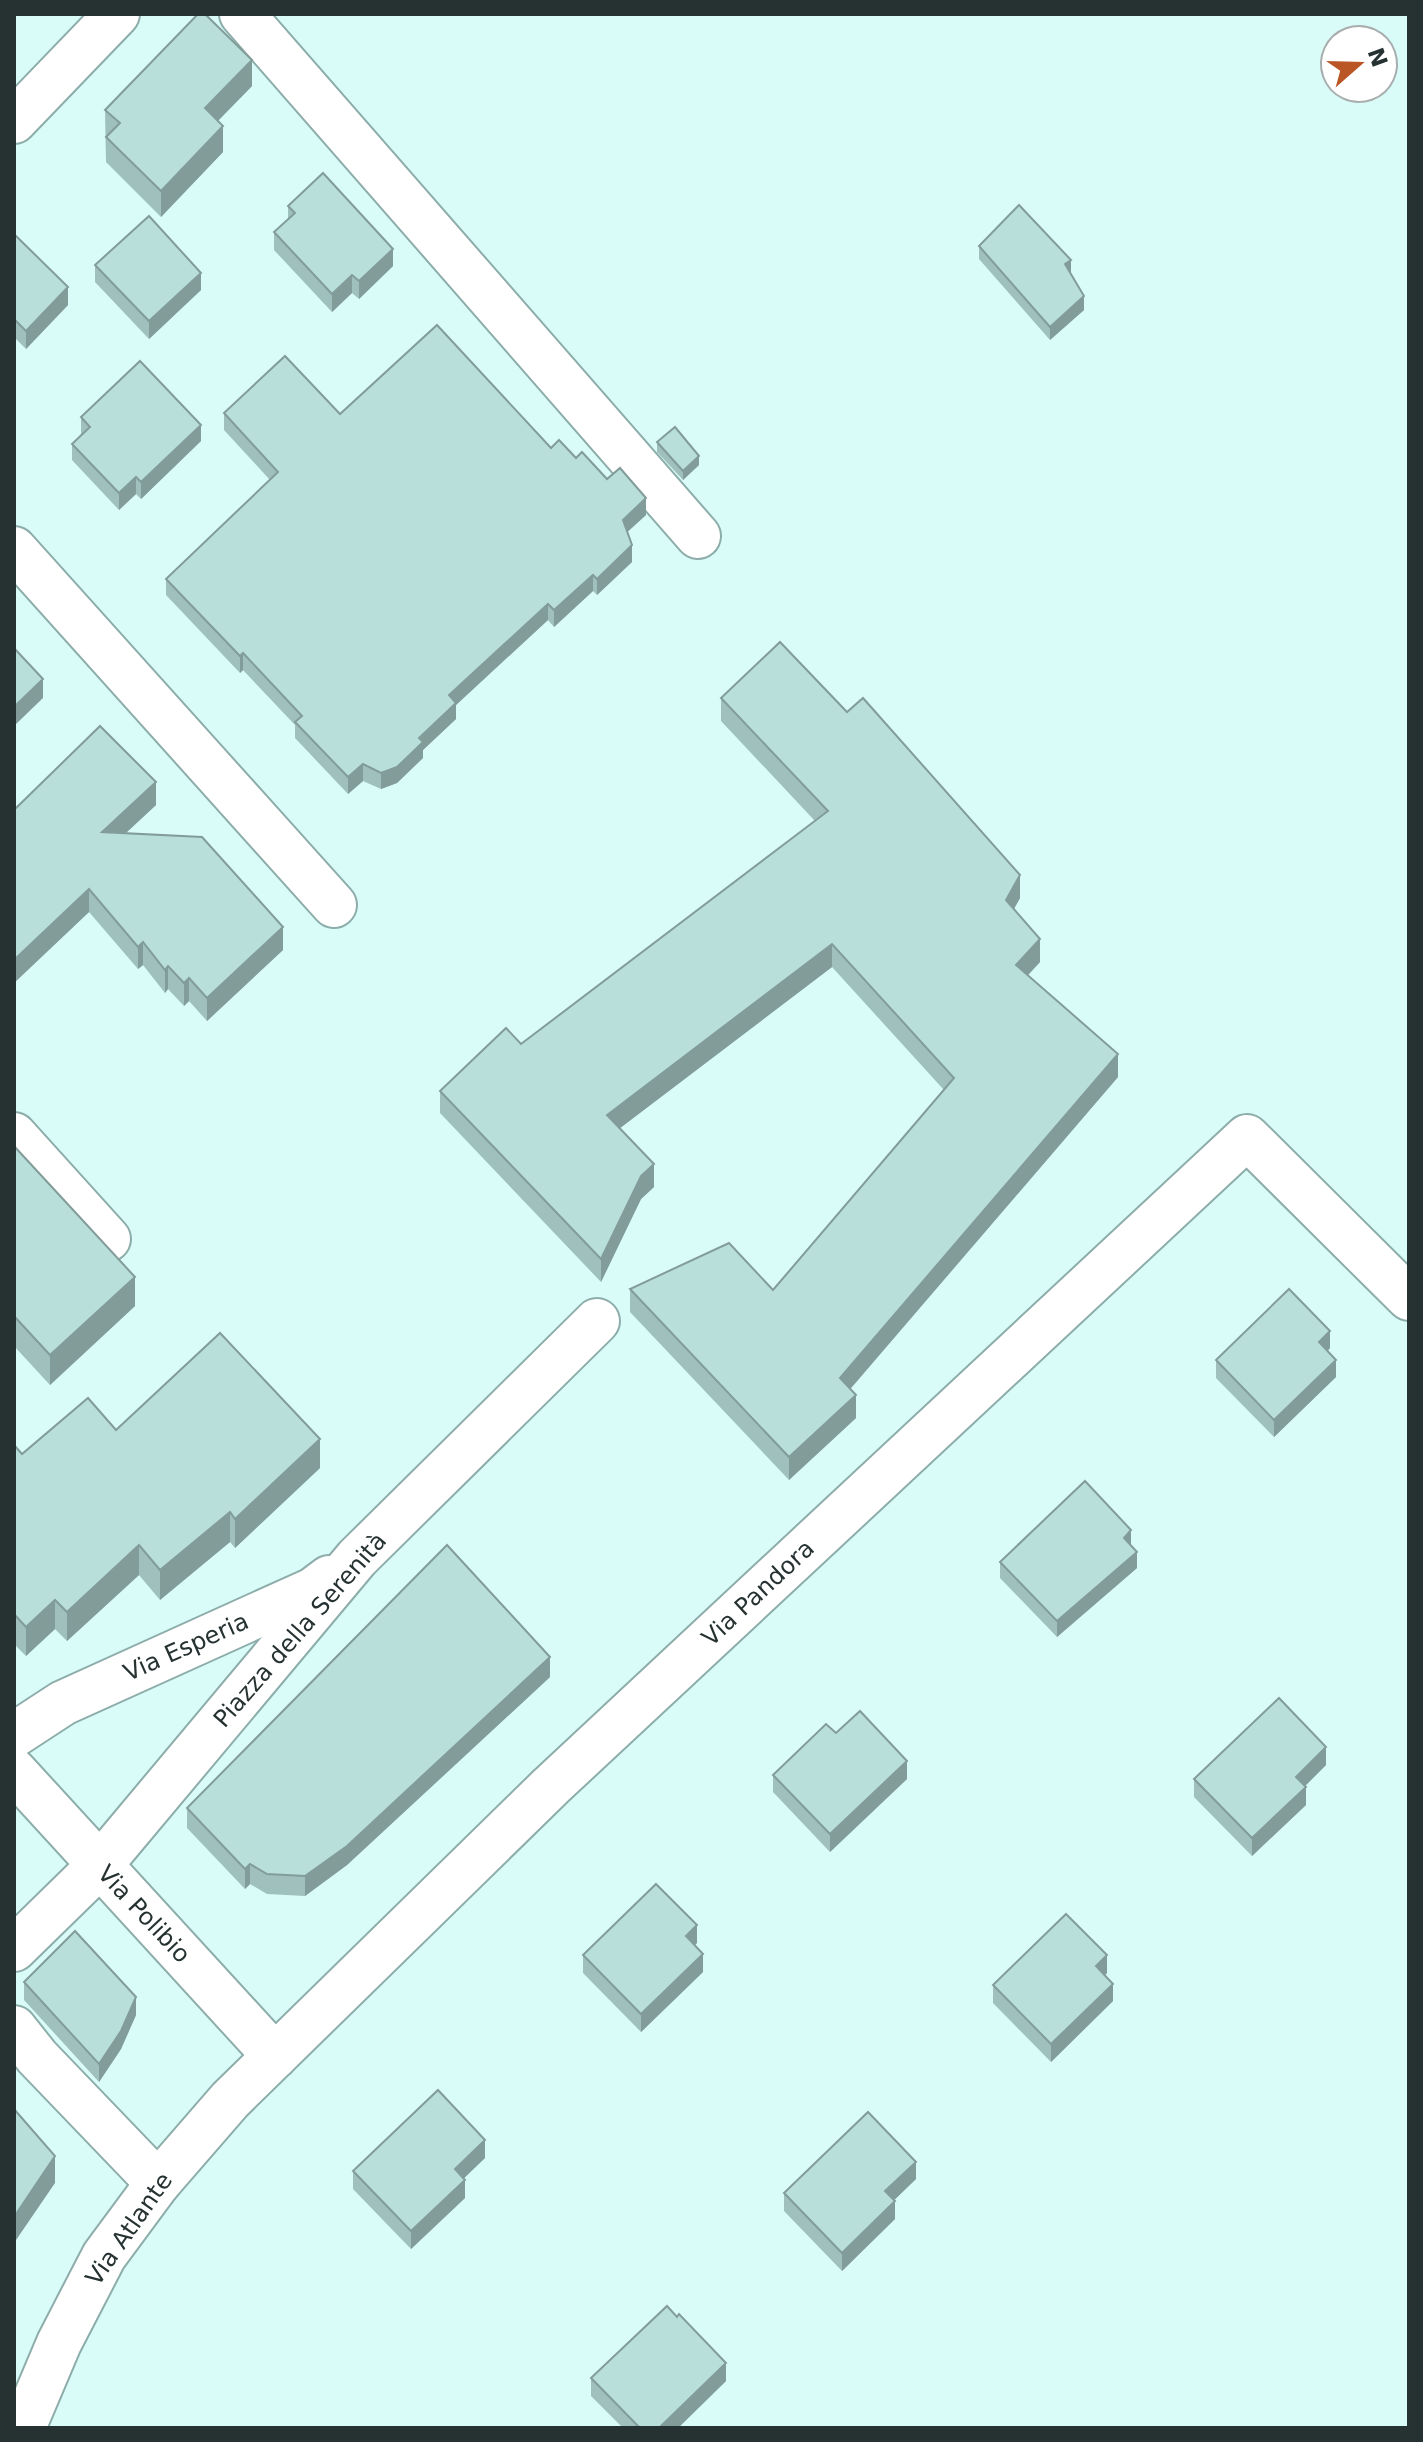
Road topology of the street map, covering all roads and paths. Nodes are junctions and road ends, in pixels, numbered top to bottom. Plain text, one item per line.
1 (117, 14) edge
2 (242, 14) edge
3 (14, 121) edge
4 (698, 536) dead end
5 (14, 549) edge
6 (334, 905) dead end
7 (14, 1135) edge
8 (108, 1239) dead end
9 (1409, 1298) edge
10 (597, 1321) dead end
11 (357, 1558) junction
12 (14, 1735) edge
13 (14, 1771) edge
14 (100, 1865) junction
15 (14, 1949) edge
16 (14, 2028) edge
17 (275, 2056) junction
18 (158, 2183) junction
19 (23, 2428) edge

1 - 3 street
2 - 4 street
5 - 6 street
7 - 8 street
9 - 17 street, Via Pandora
10 - 11 street, Piazza della Serenità
11 - 12 street, Via Esperia
11 - 14 street, Piazza della Serenità
13 - 14 street, Via Polibio
14 - 15 street, Piazza della Serenità
14 - 17 street, Via Polibio
16 - 18 street
17 - 18 street, Via Atlante
18 - 19 street, Via Atlante

